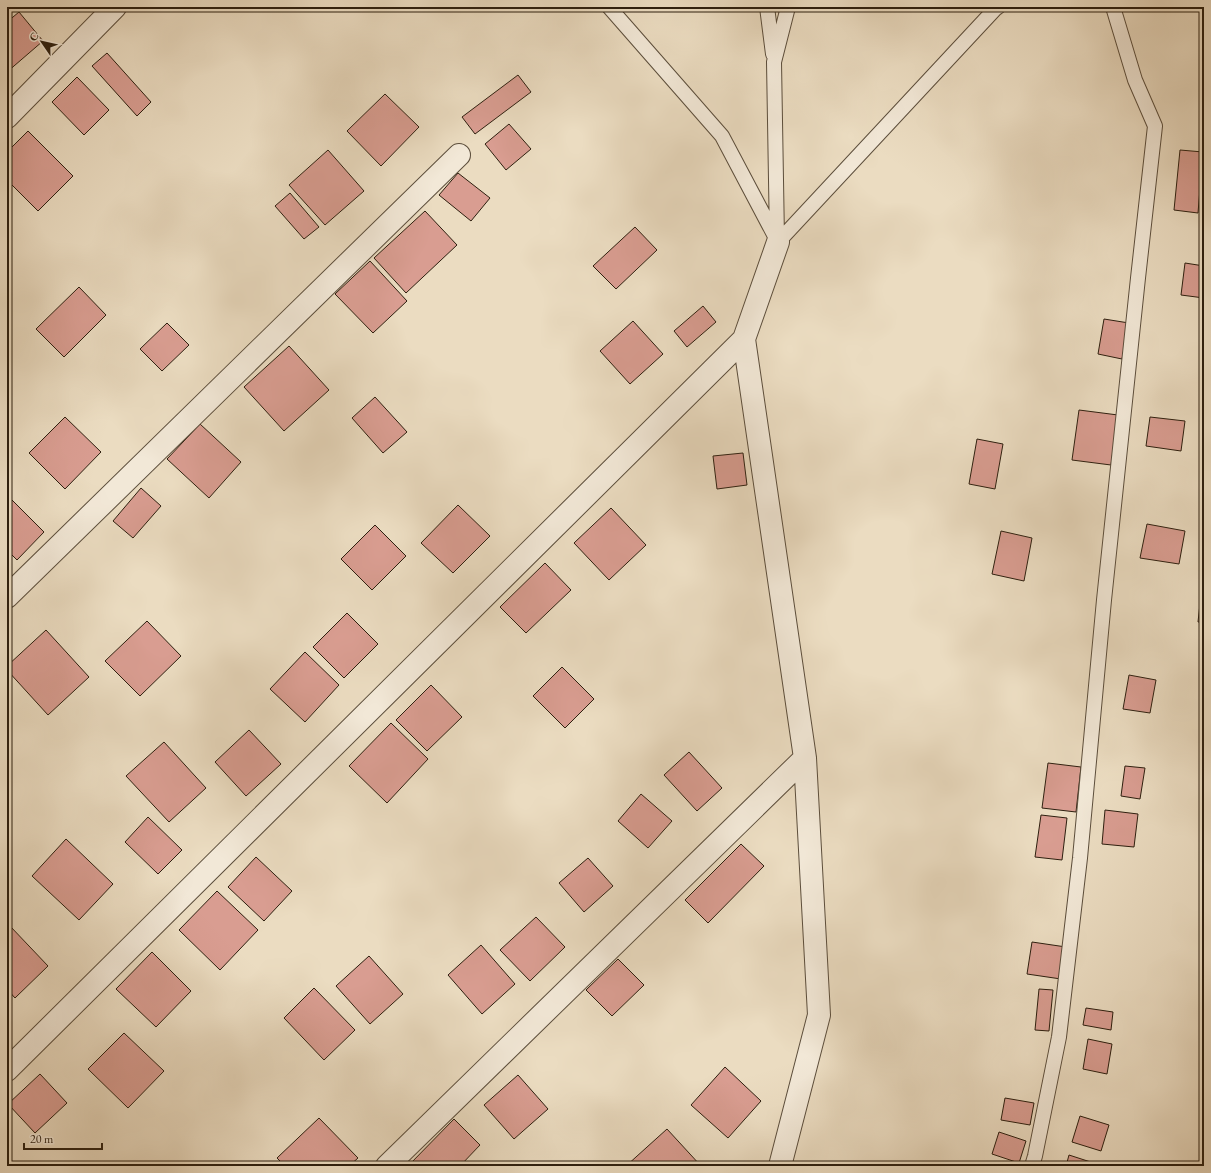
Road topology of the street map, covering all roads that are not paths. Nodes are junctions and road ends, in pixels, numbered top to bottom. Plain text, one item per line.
1 (115, 7) edge
2 (610, 7) edge
3 (767, 7) edge
4 (788, 7) edge
5 (998, 7) edge
6 (1118, 10) edge
7 (774, 62) junction
8 (7, 117) edge
9 (459, 155) dead end
10 (778, 242) junction
11 (744, 339) junction
12 (7, 597) edge
13 (805, 758) junction
14 (7, 1070) edge
15 (387, 1166) edge
16 (780, 1166) edge
17 (1032, 1166) edge

1 - 8 street
2 - 10 lane
3 - 7 lane
4 - 7 lane
5 - 10 lane
6 - 17 lane
7 - 10 lane
9 - 12 street
10 - 11 street
11 - 13 street
11 - 14 street
13 - 15 street
13 - 16 street

